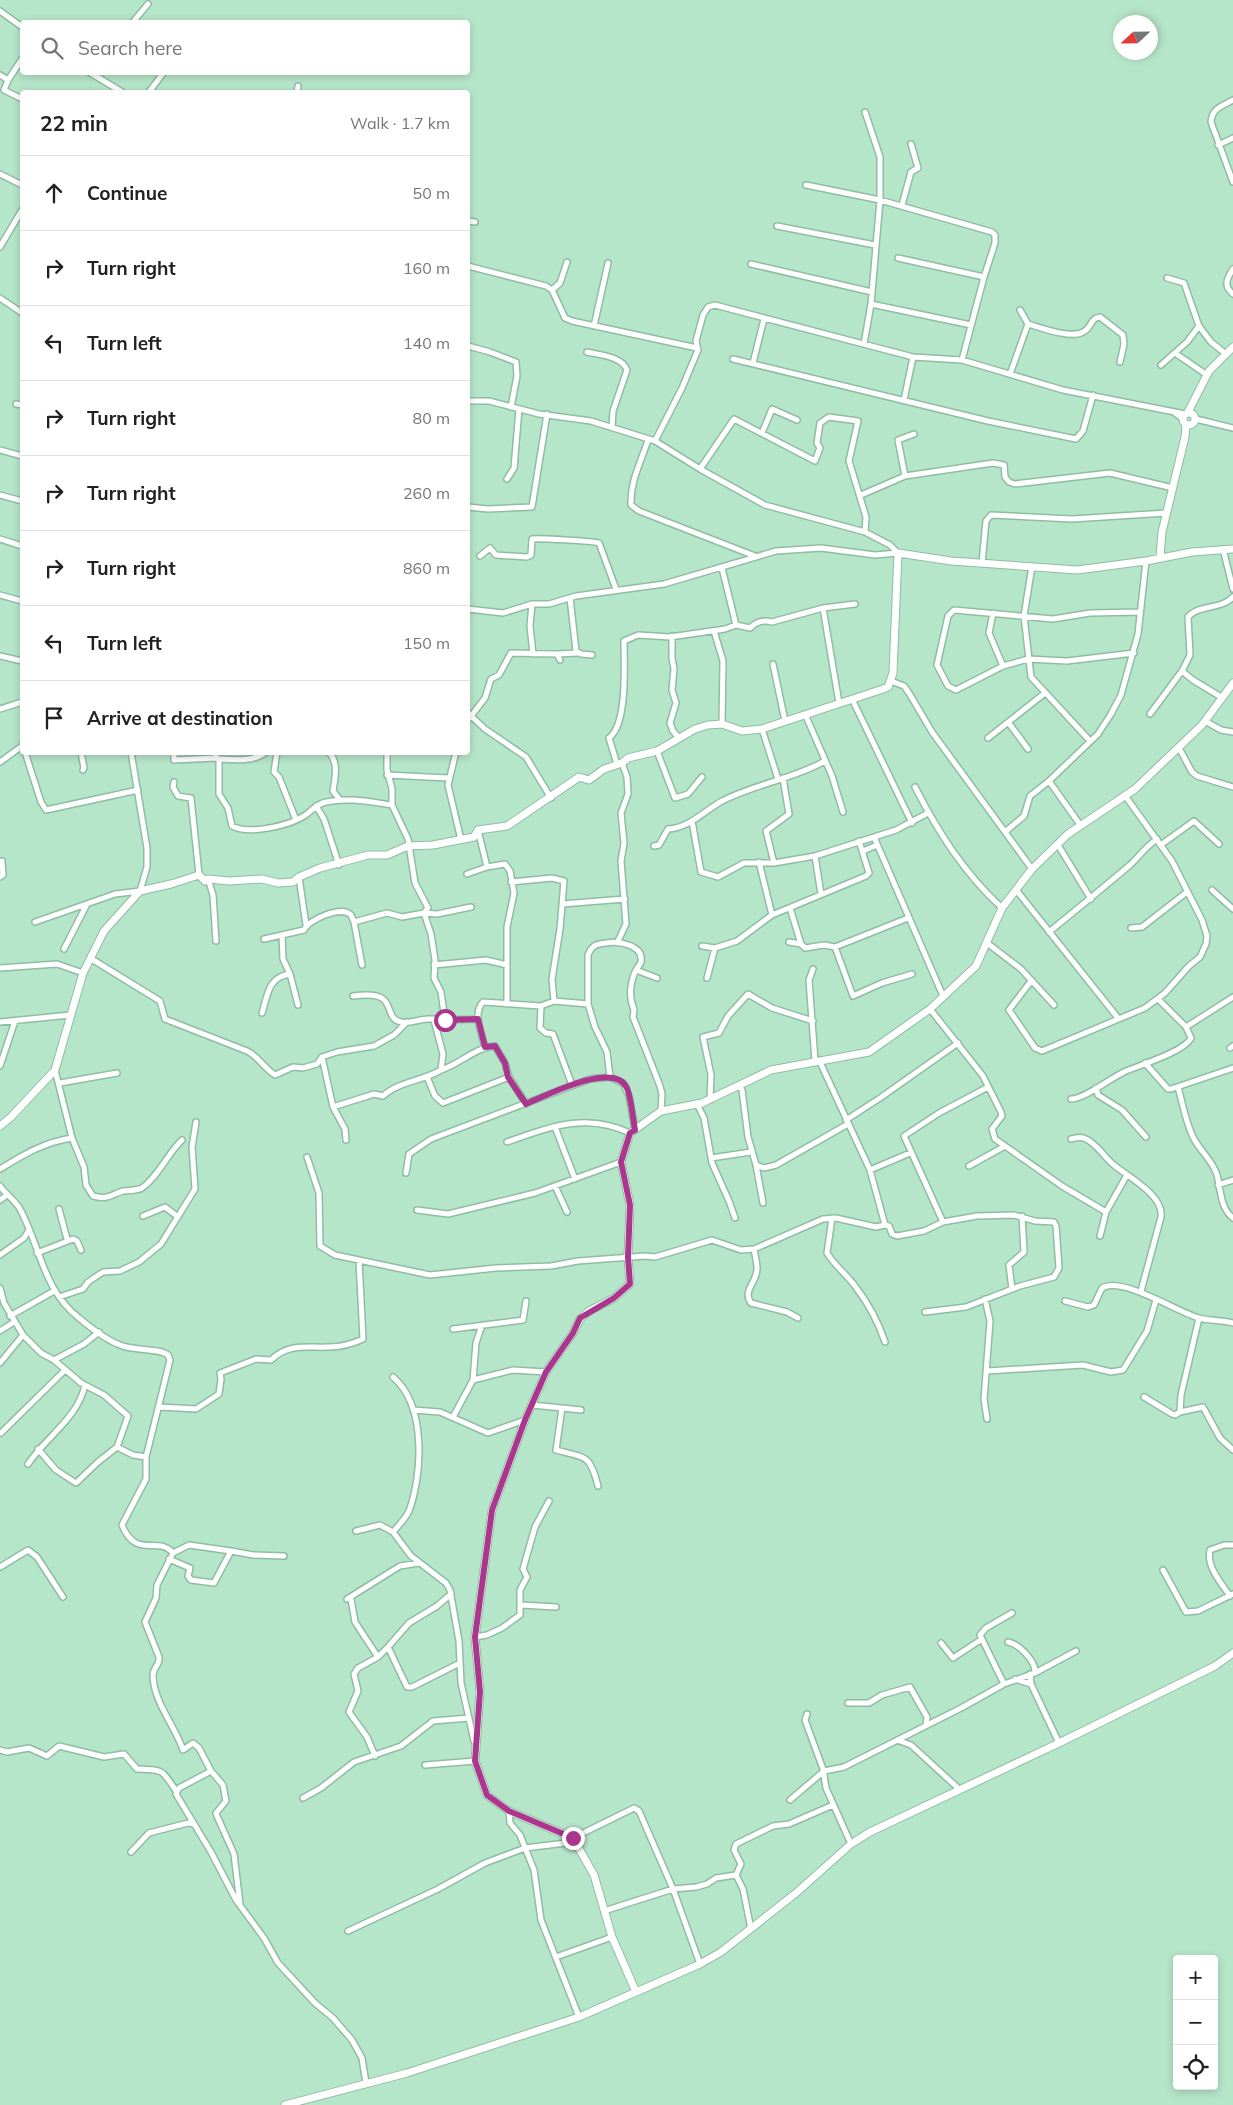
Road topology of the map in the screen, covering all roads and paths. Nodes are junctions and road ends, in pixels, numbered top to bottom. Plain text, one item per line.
1 (148, 4) dead end
2 (0, 11) edge
3 (135, 20) edge
4 (20, 26) edge
5 (20, 62) edge
6 (0, 75) edge
7 (97, 75) edge
8 (162, 75) edge
9 (8, 80) junction
10 (298, 86) dead end
11 (119, 90) edge
12 (150, 90) edge
13 (297, 90) edge
14 (20, 98) edge
15 (1233, 100) edge
16 (865, 112) dead end
17 (1233, 138) edge
18 (911, 144) dead end
19 (1218, 145) junction
20 (0, 174) edge
21 (1233, 182) edge
22 (20, 184) edge
23 (806, 185) dead end
24 (880, 200) junction
25 (902, 206) junction
26 (20, 213) edge
27 (470, 221) edge
28 (475, 222) dead end
29 (777, 226) dead end
30 (875, 245) junction
31 (0, 247) edge
32 (898, 258) dead end
33 (567, 262) dead end
34 (608, 262) dead end
35 (751, 264) dead end
36 (470, 267) edge
37 (1233, 269) edge
38 (984, 276) junction
39 (1167, 278) dead end
40 (552, 290) junction
41 (872, 292) junction
42 (1233, 294) edge
43 (0, 298) edge
44 (871, 304) junction
45 (1020, 310) dead end
46 (20, 312) edge
47 (764, 318) junction
48 (1028, 324) junction
49 (971, 325) junction
50 (594, 326) junction
51 (1198, 326) junction
52 (864, 344) junction
53 (470, 347) edge
54 (1233, 347) edge
55 (697, 348) junction
56 (587, 352) dead end
57 (1176, 353) junction
58 (1226, 354) junction
59 (913, 357) junction
60 (733, 359) dead end
61 (962, 360) junction
62 (1120, 362) dead end
63 (753, 363) junction
64 (1160, 365) dead end
65 (1010, 374) junction
66 (1207, 375) junction
67 (1093, 395) junction
68 (904, 400) junction
69 (470, 401) edge
70 (16, 404) dead end
71 (20, 405) edge
72 (511, 407) junction
73 (519, 409) junction
74 (547, 414) junction
75 (1189, 417) junction
76 (797, 420) dead end
77 (612, 427) junction
78 (1233, 428) edge
79 (762, 433) junction
80 (914, 434) dead end
81 (648, 440) junction
82 (655, 441) junction
83 (0, 450) edge
84 (20, 455) edge
85 (700, 469) junction
86 (905, 476) junction
87 (506, 479) dead end
88 (1173, 488) junction
89 (0, 495) edge
90 (861, 495) junction
91 (20, 500) edge
92 (470, 507) edge
93 (1166, 513) junction
94 (865, 532) junction
95 (0, 539) edge
96 (20, 545) edge
97 (1223, 549) junction
98 (1233, 550) edge
99 (898, 553) junction
100 (480, 556) dead end
101 (756, 556) junction
102 (1160, 557) junction
103 (1146, 561) junction
104 (982, 563) junction
105 (1032, 566) junction
106 (722, 568) junction
107 (616, 589) junction
108 (1233, 589) edge
109 (0, 596) edge
110 (1233, 597) edge
111 (570, 598) junction
112 (20, 601) edge
113 (532, 604) junction
114 (855, 604) dead end
115 (823, 608) junction
116 (470, 609) edge
117 (1140, 612) junction
118 (993, 613) junction
119 (1024, 616) junction
120 (736, 625) junction
121 (714, 631) junction
122 (672, 636) junction
123 (578, 653) junction
124 (1134, 653) junction
125 (533, 654) junction
126 (556, 654) junction
127 (592, 655) dead end
128 (0, 656) edge
129 (1028, 659) junction
130 (560, 660) dead end
131 (20, 661) edge
132 (773, 664) dead end
133 (1003, 666) junction
134 (1182, 671) junction
135 (891, 681) junction
136 (1233, 683) edge
137 (1045, 693) junction
138 (1221, 697) junction
139 (852, 699) junction
140 (20, 703) edge
141 (839, 703) junction
142 (0, 709) edge
143 (805, 714) junction
144 (1150, 714) dead end
145 (470, 717) edge
146 (470, 719) edge
147 (785, 721) junction
148 (1205, 721) junction
149 (1008, 722) junction
150 (722, 724) junction
151 (762, 729) junction
152 (1233, 732) edge
153 (679, 738) junction
154 (988, 738) dead end
155 (1090, 742) junction
156 (20, 747) edge
157 (1179, 748) junction
158 (1028, 749) dead end
159 (656, 751) junction
160 (26, 755) edge
161 (82, 755) edge
162 (132, 755) edge
163 (174, 755) edge
164 (263, 755) edge
165 (277, 755) edge
166 (331, 755) edge
167 (387, 755) edge
168 (455, 755) edge
169 (217, 756) edge
170 (825, 761) junction
171 (0, 762) edge
172 (619, 764) junction
173 (83, 770) dead end
174 (387, 775) junction
175 (702, 777) dead end
176 (448, 778) junction
177 (781, 778) junction
178 (1233, 779) edge
179 (174, 782) dead end
180 (1049, 782) junction
181 (1232, 786) edge
182 (914, 787) dead end
183 (138, 790) junction
184 (1126, 797) junction
185 (550, 798) junction
186 (340, 800) junction
187 (392, 805) junction
188 (316, 806) junction
189 (843, 812) dead end
190 (928, 813) junction
191 (296, 820) junction
192 (692, 821) junction
193 (912, 823) junction
194 (1081, 826) junction
195 (478, 830) junction
196 (1005, 832) junction
197 (874, 837) junction
198 (1157, 839) junction
199 (461, 840) junction
200 (859, 841) junction
201 (1162, 844) junction
202 (1219, 844) dead end
203 (877, 845) junction
204 (1058, 845) junction
205 (408, 846) junction
206 (654, 846) dead end
207 (863, 851) junction
208 (815, 856) junction
209 (2, 861) dead end
210 (759, 862) junction
211 (774, 863) junction
212 (339, 864) junction
213 (487, 867) junction
214 (1032, 869) junction
215 (467, 874) dead end
216 (198, 875) junction
217 (0, 877) edge
218 (299, 877) junction
219 (208, 879) junction
220 (510, 882) junction
221 (140, 890) junction
222 (1212, 890) dead end
223 (1017, 891) junction
224 (1187, 892) junction
225 (822, 894) junction
226 (1091, 898) junction
227 (625, 899) junction
228 (562, 904) junction
229 (86, 906) junction
230 (471, 907) dead end
231 (790, 908) junction
232 (1002, 908) junction
233 (1233, 909) edge
234 (424, 913) junction
235 (772, 915) junction
236 (908, 918) junction
237 (35, 922) dead end
238 (354, 922) junction
239 (306, 925) junction
240 (1131, 928) dead end
241 (1049, 932) junction
242 (282, 935) junction
243 (264, 939) dead end
244 (216, 941) dead end
245 (618, 941) junction
246 (789, 942) dead end
247 (987, 943) junction
248 (801, 944) junction
249 (702, 946) dead end
250 (835, 947) junction
251 (715, 948) junction
252 (64, 949) dead end
253 (90, 958) junction
254 (507, 964) junction
255 (362, 965) dead end
256 (434, 965) junction
257 (0, 968) edge
258 (813, 969) dead end
259 (636, 970) junction
260 (83, 973) junction
261 (290, 974) junction
262 (912, 974) dead end
263 (657, 978) dead end
264 (707, 978) dead end
265 (1031, 981) junction
266 (353, 996) dead end
267 (943, 996) junction
268 (1233, 998) edge
269 (1158, 999) junction
270 (554, 1001) junction
271 (507, 1004) junction
272 (588, 1004) junction
273 (298, 1005) dead end
274 (541, 1006) junction
275 (1054, 1006) dead end
276 (930, 1009) junction
277 (262, 1013) dead end
278 (70, 1015) junction
279 (1118, 1018) junction
280 (478, 1019) junction
281 (434, 1020) junction
282 (445, 1020) junction
283 (15, 1021) junction
284 (813, 1021) junction
285 (0, 1022) edge
286 (407, 1022) junction
287 (1186, 1028) junction
288 (958, 1043) junction
289 (485, 1047) junction
290 (322, 1057) junction
291 (817, 1060) junction
292 (1145, 1064) junction
293 (0, 1066) edge
294 (1232, 1068) edge
295 (55, 1070) junction
296 (441, 1070) junction
297 (117, 1073) dead end
298 (1233, 1075) edge
299 (427, 1077) junction
300 (508, 1077) junction
301 (610, 1077) junction
302 (60, 1083) junction
303 (572, 1085) junction
304 (739, 1085) junction
305 (988, 1087) junction
306 (1178, 1087) junction
307 (1096, 1088) junction
308 (1071, 1098) dead end
309 (710, 1100) junction
310 (526, 1104) junction
311 (697, 1104) junction
312 (333, 1107) junction
313 (661, 1111) junction
314 (196, 1122) dead end
315 (847, 1122) junction
316 (0, 1126) edge
317 (555, 1127) junction
318 (632, 1132) junction
319 (1146, 1137) dead end
320 (72, 1138) junction
321 (1071, 1139) dead end
322 (182, 1140) dead end
323 (346, 1140) dead end
324 (507, 1142) dead end
325 (1004, 1146) junction
326 (751, 1152) junction
327 (910, 1153) junction
328 (307, 1157) dead end
329 (711, 1158) junction
330 (621, 1162) junction
331 (756, 1165) junction
332 (969, 1166) dead end
333 (0, 1169) edge
334 (870, 1170) junction
335 (406, 1173) dead end
336 (1127, 1175) junction
337 (575, 1179) junction
338 (1233, 1180) edge
339 (1218, 1185) junction
340 (0, 1186) edge
341 (555, 1186) junction
342 (7, 1195) junction
343 (0, 1200) edge
344 (763, 1204) dead end
345 (59, 1209) dead end
346 (417, 1210) dead end
347 (567, 1212) dead end
348 (1106, 1212) junction
349 (143, 1216) dead end
350 (1022, 1216) junction
351 (178, 1217) junction
352 (734, 1218) dead end
353 (832, 1218) junction
354 (1233, 1218) edge
355 (943, 1222) junction
356 (885, 1225) junction
357 (29, 1230) junction
358 (1100, 1236) dead end
359 (67, 1239) junction
360 (754, 1249) junction
361 (81, 1250) dead end
362 (37, 1253) junction
363 (0, 1255) edge
364 (628, 1257) junction
365 (359, 1261) junction
366 (0, 1288) edge
367 (1012, 1289) junction
368 (54, 1291) junction
369 (1141, 1291) junction
370 (60, 1297) junction
371 (985, 1299) junction
372 (1156, 1300) junction
373 (526, 1301) dead end
374 (1065, 1301) dead end
375 (925, 1312) dead end
376 (10, 1316) junction
377 (798, 1318) dead end
378 (1199, 1318) junction
379 (14, 1322) junction
380 (1233, 1324) edge
381 (482, 1325) junction
382 (453, 1329) dead end
383 (0, 1331) edge
384 (99, 1332) junction
385 (23, 1335) junction
386 (885, 1342) dead end
387 (54, 1360) junction
388 (0, 1363) edge
389 (64, 1371) junction
390 (987, 1371) junction
391 (546, 1372) junction
392 (393, 1377) dead end
393 (472, 1380) junction
394 (85, 1385) junction
395 (1144, 1396) dead end
396 (532, 1405) junction
397 (160, 1407) junction
398 (562, 1408) junction
399 (414, 1410) junction
400 (581, 1410) dead end
401 (1180, 1412) junction
402 (453, 1417) junction
403 (987, 1419) dead end
404 (525, 1420) junction
405 (1, 1433) edge
406 (117, 1447) junction
407 (38, 1449) junction
408 (1233, 1450) edge
409 (146, 1457) junction
410 (28, 1464) dead end
411 (598, 1486) dead end
412 (550, 1501) dead end
413 (356, 1531) dead end
414 (393, 1532) junction
415 (1233, 1545) edge
416 (232, 1551) junction
417 (173, 1553) junction
418 (284, 1556) dead end
419 (168, 1559) junction
420 (419, 1563) junction
421 (0, 1566) edge
422 (1164, 1570) dead end
423 (451, 1594) junction
424 (1231, 1595) edge
425 (63, 1597) dead end
426 (521, 1605) junction
427 (556, 1607) dead end
428 (1012, 1613) dead end
429 (475, 1637) junction
430 (982, 1639) junction
431 (1008, 1642) dead end
432 (941, 1643) dead end
433 (388, 1647) junction
434 (1076, 1651) dead end
435 (1233, 1653) edge
436 (378, 1657) junction
437 (460, 1663) junction
438 (1032, 1674) junction
439 (1015, 1679) junction
440 (1004, 1684) junction
441 (1030, 1684) junction
442 (848, 1703) dead end
443 (807, 1714) dead end
444 (927, 1717) junction
445 (469, 1718) junction
446 (936, 1720) junction
447 (926, 1725) junction
448 (910, 1734) junction
449 (897, 1740) junction
450 (1059, 1743) junction
451 (912, 1745) junction
452 (476, 1749) junction
453 (0, 1750) edge
454 (375, 1756) junction
455 (475, 1761) junction
456 (425, 1765) dead end
457 (211, 1771) junction
458 (824, 1771) junction
459 (959, 1790) junction
460 (176, 1791) junction
461 (303, 1798) dead end
462 (790, 1800) dead end
463 (833, 1805) junction
464 (509, 1811) junction
465 (191, 1822) junction
466 (574, 1840) junction
467 (851, 1844) junction
468 (525, 1848) junction
469 (131, 1852) dead end
470 (736, 1875) junction
471 (673, 1889) junction
472 (240, 1904) junction
473 (604, 1911) junction
474 (751, 1929) junction
475 (348, 1931) dead end
476 (612, 1937) junction
477 (556, 1957) junction
478 (700, 1964) junction
479 (636, 1992) junction
480 (579, 2017) junction
481 (366, 2083) junction
482 (285, 2105) edge

1 - 3 street
2 - 4 street
5 - 9 street
6 - 9 street
7 - 11 street
8 - 12 street
9 - 14 street
10 - 13 street
15 - 19 street
16 - 24 street
17 - 19 street
18 - 25 street
19 - 21 street
20 - 22 street
23 - 24 street
24 - 25 street
24 - 30 street
25 - 38 street
26 - 31 street
27 - 28 street
29 - 30 street
30 - 41 street
32 - 38 street
33 - 40 street
34 - 50 street
35 - 41 street
36 - 40 street
37 - 42 street
38 - 49 street
39 - 51 street
40 - 50 street
41 - 44 street
43 - 46 street
44 - 49 street
44 - 52 street
45 - 48 street
47 - 52 street
47 - 55 street
47 - 63 street
48 - 62 street
48 - 65 street
49 - 61 street
50 - 55 street
51 - 57 street
51 - 58 street
52 - 59 street
53 - 72 street
54 - 58 street
55 - 82 street
56 - 77 street
57 - 64 street
57 - 66 street
58 - 66 street
59 - 61 street
59 - 68 street
60 - 63 street
61 - 65 street
63 - 68 street
65 - 67 street
66 - 75 street
67 - 68 street
67 - 75 street
69 - 72 street
70 - 71 street
72 - 73 street
73 - 74 street
73 - 87 street
74 - 77 street
74 - 92 street
75 - 78 street
75 - 88 street
76 - 79 street
77 - 81 street
79 - 85 street
79 - 90 street
80 - 86 street
81 - 82 street
81 - 101 street
82 - 85 street
83 - 84 street
85 - 94 street
86 - 88 street
86 - 90 street
88 - 93 street
89 - 91 street
90 - 94 street
93 - 102 street
93 - 104 street
94 - 99 street
95 - 96 street
97 - 98 street
97 - 102 street
97 - 108 street
99 - 101 street
99 - 104 street
99 - 135 street
100 - 107 street
101 - 106 street
102 - 103 street
103 - 105 street
103 - 117 street
104 - 105 street
105 - 119 street
106 - 107 street
106 - 120 street
107 - 111 street
109 - 112 street
110 - 134 street
111 - 113 street
111 - 123 street
113 - 116 street
113 - 125 street
114 - 115 street
115 - 120 street
115 - 141 street
117 - 119 street
117 - 124 street
118 - 119 street
118 - 133 street
118 - 133 street
119 - 129 street
120 - 121 street
121 - 122 street
121 - 150 street
122 - 153 street
122 - 172 street
123 - 126 street
123 - 127 street
124 - 129 street
124 - 155 street
125 - 126 street
125 - 145 street
126 - 130 street
128 - 131 street
129 - 133 street
129 - 137 street
132 - 147 street
134 - 138 street
134 - 144 street
135 - 139 street
135 - 196 street
136 - 138 street
137 - 149 street
137 - 155 street
138 - 148 street
139 - 141 street
139 - 193 street
140 - 142 street
141 - 143 street
143 - 147 street
143 - 170 street
146 - 185 street
147 - 151 street
148 - 152 street
148 - 157 street
149 - 154 street
149 - 158 street
150 - 151 street
150 - 153 street
151 - 177 street
153 - 159 street
155 - 180 street
156 - 171 street
157 - 181 street
157 - 184 street
159 - 172 street
159 - 175 street
160 - 183 street
161 - 173 street
162 - 183 street
163 - 169 street
164 - 169 street
165 - 191 street
166 - 186 street
167 - 174 street
168 - 176 street
169 - 191 street
170 - 177 street
170 - 189 street
172 - 185 street
172 - 227 street
174 - 176 street
174 - 187 street
176 - 199 street
177 - 192 street
177 - 211 street
178 - 181 street
179 - 216 street
180 - 194 street
180 - 196 street
182 - 190 street
183 - 221 street
184 - 194 street
184 - 198 street
185 - 195 street
186 - 187 street
186 - 188 street
187 - 205 street
188 - 191 street
188 - 212 street
190 - 193 street
190 - 232 street
192 - 206 street
192 - 210 street
193 - 197 street
194 - 204 street
195 - 199 street
195 - 213 street
196 - 214 street
197 - 200 street
197 - 203 street
198 - 201 street
198 - 226 street
199 - 205 street
200 - 207 street
200 - 208 street
201 - 202 street
201 - 224 street
203 - 207 street
203 - 236 street
204 - 214 street
204 - 226 street
205 - 212 street
205 - 234 street
207 - 225 street
208 - 211 street
208 - 225 street
209 - 217 street
210 - 211 street
210 - 235 street
212 - 218 street
213 - 215 street
213 - 220 street
214 - 223 street
216 - 219 street
216 - 221 street
218 - 219 street
218 - 239 street
219 - 244 street
220 - 228 street
220 - 254 street
221 - 229 street
221 - 253 street
222 - 233 street
223 - 232 street
223 - 241 street
224 - 240 street
224 - 269 street
225 - 231 street
226 - 241 street
227 - 228 street
227 - 245 street
228 - 270 street
229 - 237 street
229 - 252 street
230 - 234 street
231 - 235 street
231 - 248 street
232 - 247 street
234 - 238 street
234 - 256 street
235 - 251 street
236 - 250 street
236 - 267 street
238 - 239 street
238 - 255 street
239 - 242 street
241 - 279 street
242 - 243 street
242 - 261 street
245 - 259 street
245 - 272 street
246 - 248 street
247 - 265 street
247 - 267 street
248 - 250 street
249 - 251 street
250 - 262 street
251 - 264 street
253 - 260 street
253 - 290 street
254 - 256 street
254 - 271 street
256 - 282 street
257 - 260 street
258 - 284 street
259 - 263 street
259 - 313 street
260 - 278 street
261 - 273 street
261 - 277 street
265 - 275 street
265 - 279 street
266 - 286 street
267 - 276 street
268 - 287 street
269 - 279 street
269 - 287 street
270 - 272 street
270 - 274 street
271 - 274 street
271 - 280 street
272 - 301 street
274 - 303 street
276 - 288 street
276 - 291 street
278 - 283 street
278 - 295 street
280 - 282 street
280 - 289 street
281 - 282 street
281 - 286 street
281 - 296 street
283 - 285 street
283 - 293 street
284 - 291 street
284 - 309 street
286 - 290 street
287 - 292 street
288 - 305 street
288 - 315 street
289 - 296 street
289 - 300 street
290 - 312 street
291 - 304 street
291 - 315 street
292 - 306 street
292 - 307 street
294 - 298 street
294 - 306 street
295 - 302 street
295 - 316 street
296 - 299 street
297 - 302 street
299 - 300 street
299 - 312 street
300 - 310 street
301 - 303 street
301 - 318 street
302 - 320 street
303 - 310 street
304 - 309 street
304 - 326 street
305 - 325 street
305 - 327 street
306 - 339 street
307 - 308 street
307 - 319 street
309 - 311 street
310 - 335 street
311 - 313 street
311 - 329 street
312 - 323 street
313 - 318 street
314 - 351 street
315 - 331 street
315 - 334 street
317 - 318 street
317 - 324 street
317 - 337 street
318 - 330 street
320 - 322 street
320 - 333 street
321 - 336 street
325 - 332 street
325 - 348 street
326 - 329 street
326 - 331 street
327 - 334 street
327 - 355 street
328 - 365 street
329 - 352 street
330 - 337 street
330 - 364 street
331 - 344 street
334 - 356 street
336 - 348 street
336 - 369 street
337 - 341 street
338 - 339 street
339 - 354 street
340 - 342 street
341 - 346 street
341 - 347 street
342 - 343 street
342 - 357 street
345 - 359 street
348 - 358 street
349 - 351 street
350 - 355 street
350 - 367 street
350 - 367 street
351 - 370 street
353 - 356 street
353 - 360 street
353 - 386 street
355 - 356 street
357 - 362 street
357 - 363 street
359 - 361 street
359 - 362 street
360 - 364 street
360 - 377 street
362 - 368 street
364 - 365 street
364 - 391 street
365 - 397 street
366 - 376 street
367 - 371 street
368 - 370 street
368 - 376 street
369 - 372 street
369 - 374 street
370 - 384 street
371 - 375 street
371 - 390 street
372 - 378 street
372 - 390 street
373 - 381 street
376 - 379 street
378 - 380 street
378 - 401 street
379 - 383 street
379 - 385 street
381 - 382 street
381 - 393 street
384 - 387 street
384 - 397 street
385 - 387 street
385 - 388 street
387 - 389 street
389 - 394 street
389 - 405 street
390 - 403 street
391 - 393 street
391 - 396 street
392 - 399 street
393 - 402 street
394 - 406 street
394 - 407 street
395 - 401 street
396 - 398 street
396 - 404 street
397 - 409 street
398 - 400 street
398 - 411 street
399 - 402 street
399 - 414 street
401 - 408 street
402 - 404 street
404 - 429 street
406 - 407 street
406 - 409 street
407 - 410 street
409 - 417 street
412 - 426 street
413 - 414 street
414 - 420 street
415 - 424 street
416 - 417 street
416 - 418 street
416 - 419 street
417 - 419 street
419 - 457 street
420 - 423 street
420 - 436 street
421 - 425 street
422 - 424 street
423 - 433 street
423 - 437 street
426 - 427 street
426 - 429 street
428 - 430 street
429 - 452 street
430 - 432 street
430 - 440 street
431 - 438 street
433 - 436 street
433 - 437 street
434 - 438 street
435 - 450 street
436 - 454 street
437 - 445 street
438 - 439 street
438 - 441 street
439 - 440 street
439 - 441 street
440 - 446 street
441 - 450 street
442 - 444 street
443 - 458 street
444 - 446 street
444 - 447 street
445 - 452 street
445 - 454 street
446 - 447 street
447 - 448 street
448 - 449 street
448 - 451 street
449 - 451 street
449 - 458 street
450 - 459 street
451 - 459 street
452 - 455 street
453 - 460 street
454 - 461 street
455 - 456 street
455 - 464 street
457 - 460 street
457 - 472 street
458 - 462 street
458 - 463 street
459 - 467 street
460 - 465 street
463 - 467 street
463 - 470 street
464 - 466 street
464 - 468 street
465 - 469 street
465 - 472 street
466 - 468 street
466 - 471 street
466 - 473 street
467 - 474 street
468 - 475 street
468 - 477 street
470 - 471 street
470 - 474 street
471 - 473 street
471 - 478 street
472 - 481 street
473 - 476 street
474 - 478 street
476 - 477 street
476 - 479 street
477 - 480 street
478 - 479 street
479 - 480 street
480 - 481 street
481 - 482 street

